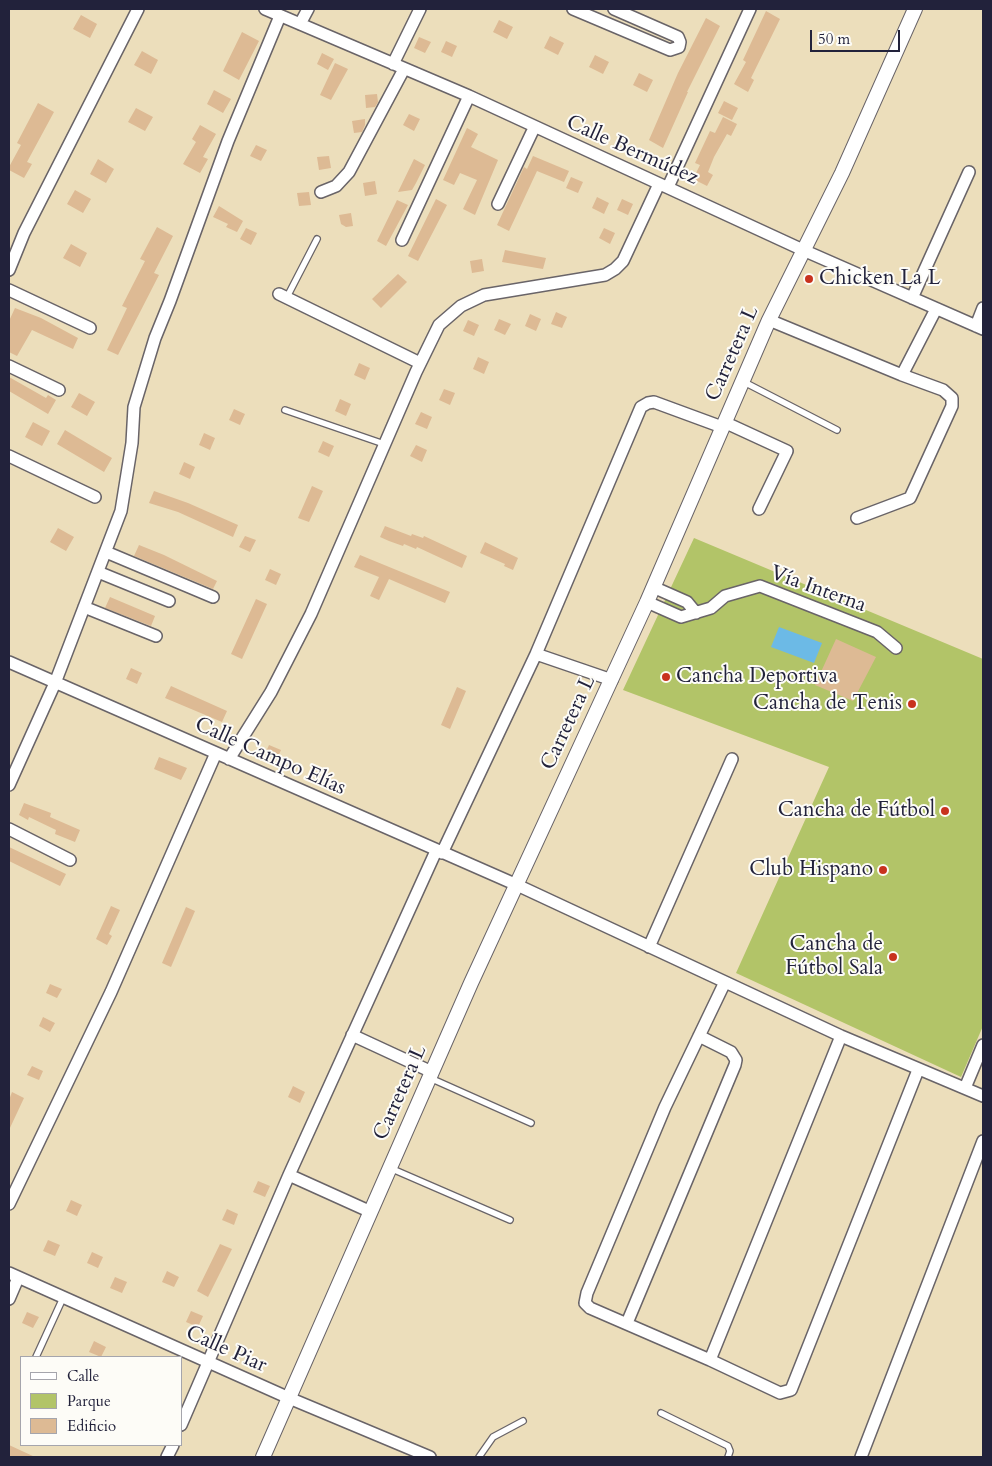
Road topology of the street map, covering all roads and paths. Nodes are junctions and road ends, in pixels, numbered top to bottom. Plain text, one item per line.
1 (138, 9) edge
2 (265, 9) edge
3 (308, 9) edge
4 (420, 9) edge
5 (574, 9) edge
6 (614, 9) edge
7 (750, 9) edge
8 (915, 9) edge
9 (280, 16) junction
10 (300, 24) junction
11 (652, 26) junction
12 (647, 39) junction
13 (398, 66) junction
14 (469, 96) junction
15 (534, 128) junction
16 (969, 172) dead end
17 (664, 186) junction
18 (320, 192) dead end
19 (498, 204) dead end
20 (317, 239) dead end
21 (402, 240) dead end
22 (803, 250) junction
23 (9, 270) edge
24 (9, 290) edge
25 (283, 295) joint
26 (912, 298) junction
27 (983, 308) edge
28 (936, 309) junction
29 (769, 320) junction
30 (90, 328) dead end
31 (980, 328) edge
32 (420, 363) junction
33 (9, 366) edge
34 (902, 375) junction
35 (742, 381) junction
36 (59, 390) dead end
37 (285, 410) dead end
38 (723, 424) junction
39 (837, 430) dead end
40 (384, 444) junction
41 (9, 456) edge
42 (95, 498) dead end
43 (759, 509) dead end
44 (857, 518) dead end
45 (106, 552) junction
46 (98, 572) junction
47 (653, 588) junction
48 (213, 597) dead end
49 (169, 600) dead end
50 (647, 602) junction
51 (84, 607) junction
52 (696, 613) junction
53 (156, 636) dead end
54 (896, 648) dead end
55 (536, 654) junction
56 (9, 662) edge
57 (612, 680) junction
58 (55, 683) junction
59 (216, 753) junction
60 (229, 759) junction
61 (732, 759) dead end
62 (9, 785) edge
63 (9, 829) edge
64 (439, 852) junction
65 (70, 860) dead end
66 (517, 885) junction
67 (649, 947) junction
68 (725, 982) junction
69 (352, 1035) junction
70 (699, 1036) junction
71 (841, 1036) junction
72 (983, 1045) edge
73 (918, 1070) junction
74 (431, 1075) junction
75 (965, 1088) junction
76 (983, 1096) edge
77 (531, 1122) dead end
78 (983, 1141) edge
79 (390, 1168) junction
80 (289, 1174) junction
81 (9, 1204) edge
82 (371, 1212) junction
83 (510, 1220) dead end
84 (13, 1276) edge
85 (63, 1298) junction
86 (9, 1299) edge
87 (627, 1323) junction
88 (36, 1356) edge
89 (710, 1360) junction
90 (208, 1363) junction
91 (288, 1398) junction
92 (661, 1413) dead end
93 (523, 1421) dead end
94 (182, 1423) edge
95 (263, 1457) edge
96 (430, 1457) edge
97 (479, 1457) edge
98 (728, 1457) edge
99 (861, 1457) edge

1 - 23 street
2 - 9 street, Calle Bermúdez
3 - 10 street
4 - 13 street
5 - 12 street
6 - 11 street
7 - 17 street
8 - 22 street, Carretera L
9 - 10 street, Calle Bermúdez
9 - 45 street
10 - 13 street, Calle Bermúdez
11 - 12 street
11 - 12 street
13 - 14 street, Calle Bermúdez
13 - 18 street
14 - 15 street, Calle Bermúdez
14 - 21 street
15 - 17 street, Calle Bermúdez
15 - 19 street
16 - 26 street
17 - 22 street, Calle Bermúdez
17 - 32 street
20 - 25 lane
22 - 26 street, Calle Bermúdez
22 - 29 street, Carretera L
24 - 30 street
25 - 32 street
26 - 28 street, Calle Bermúdez
27 - 31 street
28 - 31 street, Calle Bermúdez
28 - 34 street
29 - 34 street
29 - 35 street, Carretera L
32 - 40 street
33 - 36 street
34 - 44 street
35 - 38 street, Carretera L
35 - 39 lane
37 - 40 lane
38 - 43 street
38 - 47 street, Carretera L
38 - 55 street
40 - 60 street
41 - 42 street
45 - 46 street
45 - 48 street
46 - 49 street
46 - 51 street
47 - 50 street, Carretera L
47 - 52 street
50 - 52 street
50 - 57 street, Carretera L
51 - 53 street
51 - 58 street
52 - 54 street, Vía Interna
55 - 57 street
55 - 64 street
56 - 58 street, Calle Campo Elías
57 - 66 street, Carretera L
58 - 59 street, Calle Campo Elías
58 - 62 street
59 - 60 street, Calle Campo Elías
59 - 81 street
60 - 64 street, Calle Campo Elías
61 - 67 street
63 - 65 street
64 - 66 street, Calle Campo Elías
64 - 69 street
66 - 67 street, Calle Campo Elías
66 - 74 street, Carretera L
67 - 68 street, Calle Campo Elías
68 - 70 street
68 - 71 street, Calle Campo Elías
69 - 74 street
69 - 80 street
70 - 87 street
70 - 87 street
71 - 73 street, Calle Campo Elías
71 - 89 street
72 - 75 street
73 - 75 street, Calle Campo Elías
73 - 89 street
74 - 77 lane
74 - 79 street, Carretera L
75 - 76 street, Calle Campo Elías
78 - 99 street
79 - 82 street, Carretera L
79 - 83 lane
80 - 82 street
80 - 90 street
82 - 91 street, Carretera L
84 - 85 street, Calle Piar
84 - 86 street
85 - 88 lane
85 - 90 street, Calle Piar
87 - 89 street
90 - 91 street, Calle Piar
90 - 94 street
91 - 95 street, Carretera L
91 - 96 street, Calle Piar
92 - 98 lane
93 - 97 lane

